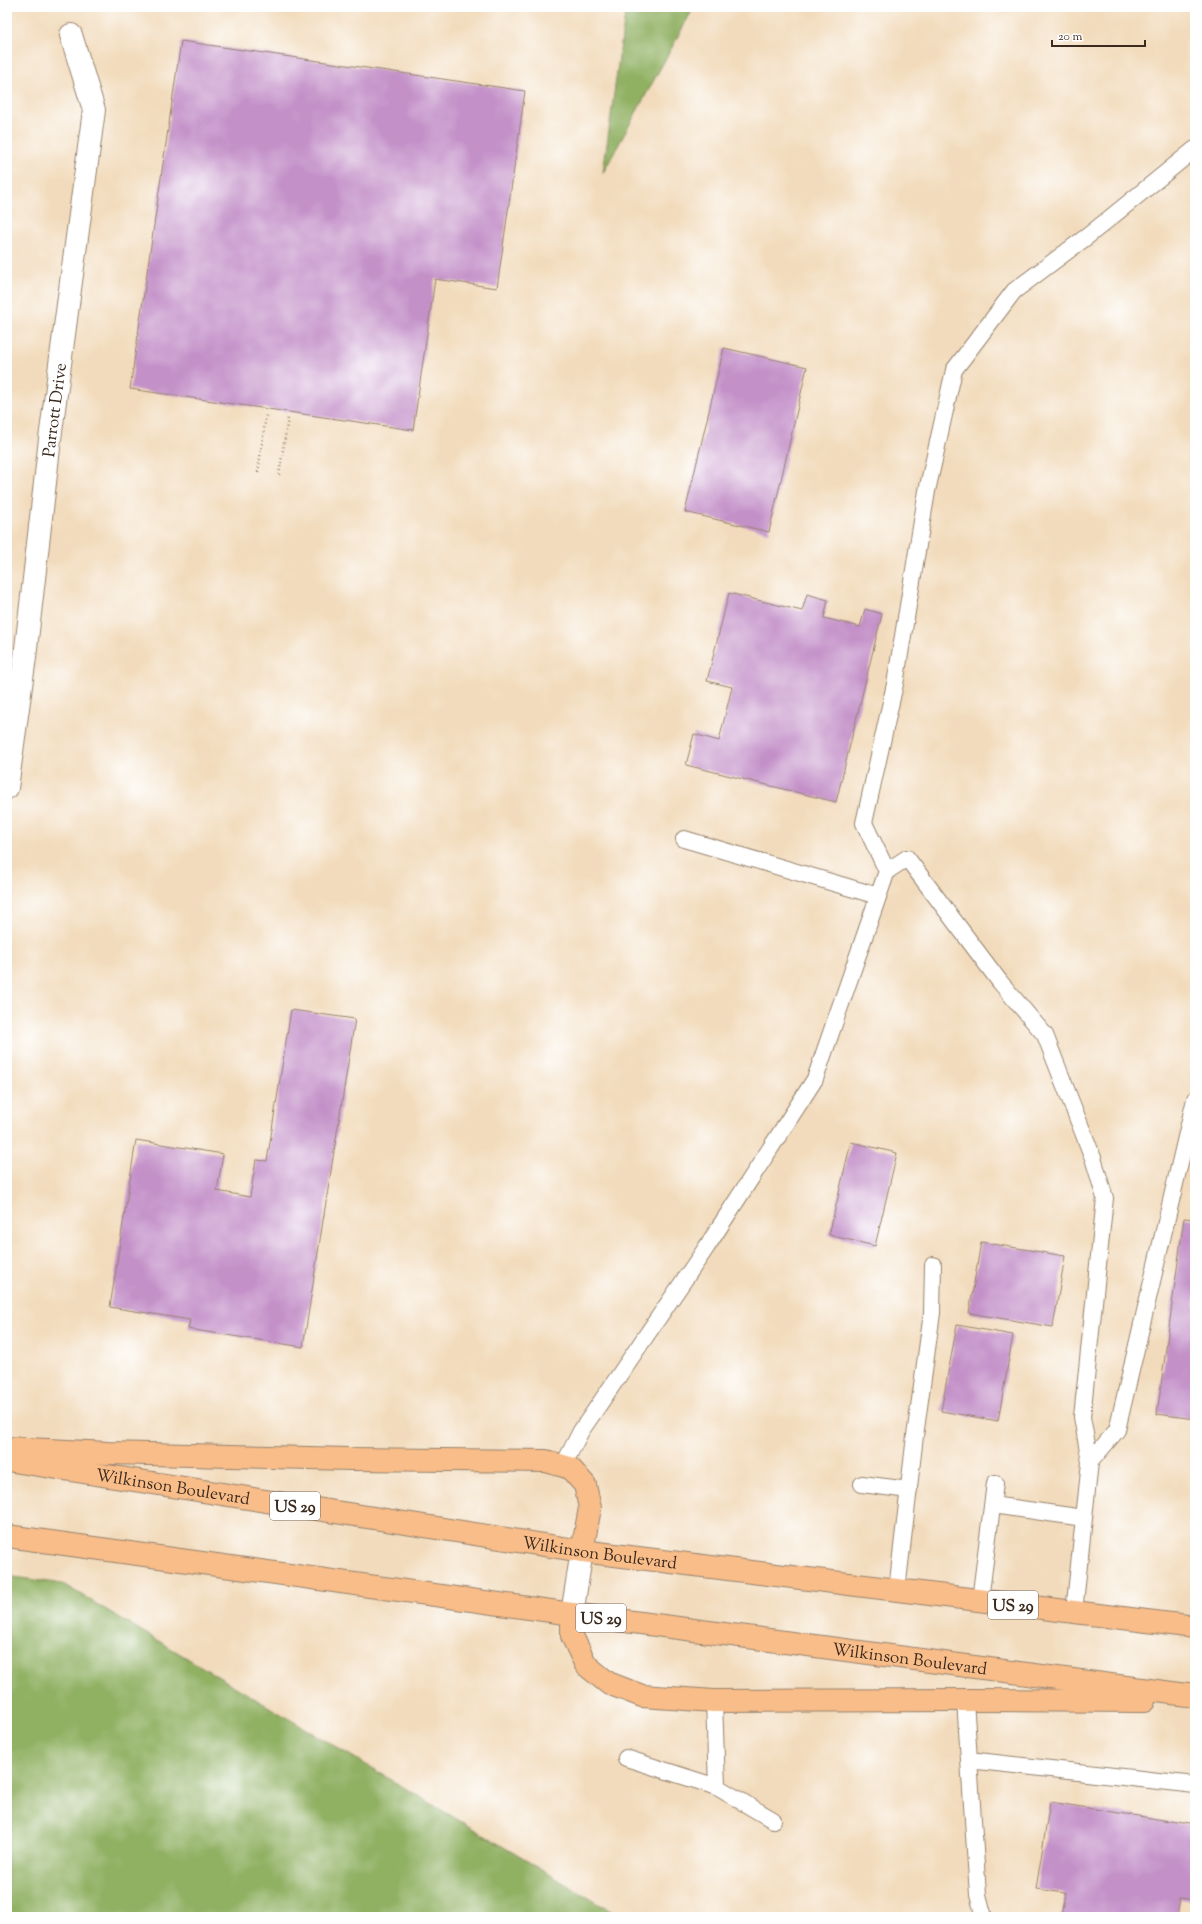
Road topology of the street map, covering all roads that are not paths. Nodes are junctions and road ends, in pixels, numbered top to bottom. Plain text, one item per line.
1 (71, 35) dead end
2 (1195, 148) edge
3 (7, 788) edge
4 (684, 839) dead end
5 (887, 871) junction
6 (878, 896) junction
7 (1195, 1099) edge
8 (933, 1265) dead end
9 (7, 1448) edge
10 (7, 1460) edge
11 (1090, 1462) junction
12 (563, 1466) junction
13 (995, 1483) dead end
14 (862, 1484) dead end
15 (909, 1490) junction
16 (992, 1505) junction
17 (1084, 1518) junction
18 (7, 1536) edge
19 (582, 1551) junction
20 (897, 1590) junction
21 (980, 1600) junction
22 (1074, 1612) junction
23 (572, 1614) junction
24 (1195, 1627) edge
25 (1195, 1696) edge
26 (965, 1700) junction
27 (714, 1701) junction
28 (1195, 1703) edge
29 (626, 1758) dead end
30 (969, 1760) junction
31 (1195, 1785) edge
32 (717, 1787) junction
33 (773, 1820) dead end
34 (984, 1917) edge

1 - 3 street, Parrott Drive
2 - 5 lane
4 - 6 lane
5 - 6 lane
5 - 11 lane
6 - 12 lane
7 - 11 lane
8 - 15 lane
9 - 12 main road
10 - 19 main road, Wilkinson Boulevard / US 29
11 - 17 lane
12 - 19 main road
13 - 16 lane
14 - 15 lane
15 - 20 lane
16 - 17 lane
16 - 21 lane
17 - 22 lane
18 - 23 main road, Wilkinson Boulevard / US 29
19 - 20 main road, Wilkinson Boulevard / US 29
19 - 23 street
20 - 21 main road, Wilkinson Boulevard / US 29
21 - 22 main road, Wilkinson Boulevard / US 29
22 - 24 main road, Wilkinson Boulevard / US 29
23 - 25 main road, Wilkinson Boulevard / US 29
23 - 27 main road
26 - 27 main road
26 - 28 main road
26 - 30 lane
27 - 32 lane
29 - 32 lane
30 - 31 lane
30 - 34 lane
32 - 33 lane

